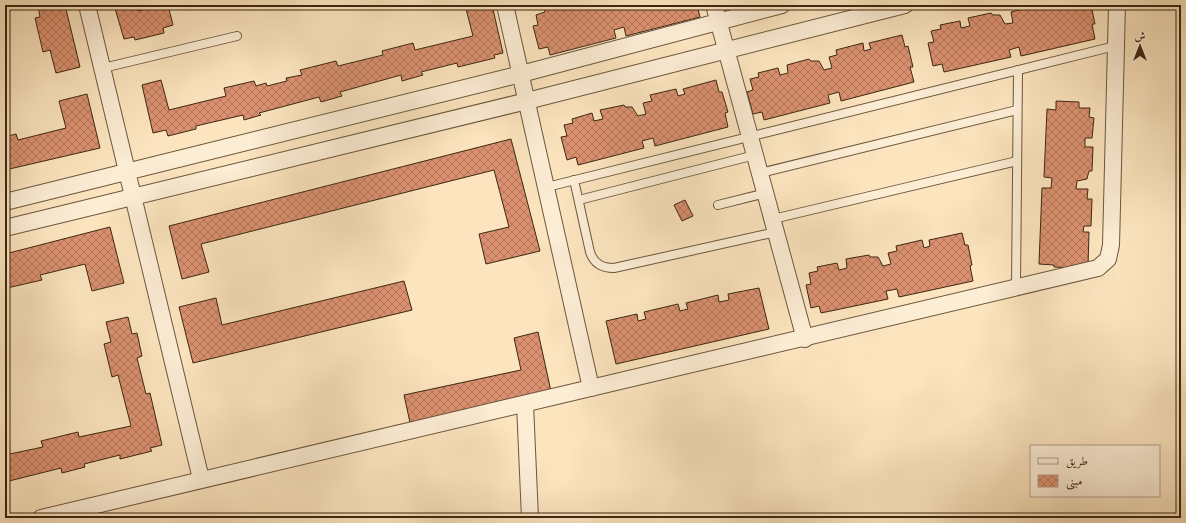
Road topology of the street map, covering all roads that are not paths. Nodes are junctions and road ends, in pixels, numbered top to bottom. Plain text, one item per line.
1 (87, 5) edge
2 (505, 5) edge
3 (714, 5) edge
4 (782, 5) edge
5 (905, 5) edge
6 (1117, 5) edge
7 (720, 22) junction
8 (237, 36) dead end
9 (1115, 46) junction
10 (727, 50) junction
11 (103, 68) junction
12 (1018, 70) junction
13 (521, 74) junction
14 (527, 100) junction
15 (1017, 110) junction
16 (750, 136) junction
17 (755, 154) junction
18 (1017, 161) junction
19 (127, 172) junction
20 (760, 172) junction
21 (574, 180) junction
22 (547, 187) junction
23 (766, 193) junction
24 (133, 197) junction
25 (579, 200) junction
26 (5, 202) edge
27 (718, 206) dead end
28 (774, 226) junction
29 (5, 228) edge
30 (1016, 288) junction
31 (805, 339) junction
32 (591, 388) junction
33 (525, 404) junction
34 (201, 479) junction
35 (41, 518) edge
36 (530, 518) edge

1 - 11 street
2 - 13 street
3 - 7 street
4 - 7 street
5 - 10 street
6 - 9 street
7 - 10 street
7 - 13 street
8 - 11 lane
9 - 12 lane
9 - 30 street
10 - 14 street
10 - 16 street
11 - 19 street
12 - 15 lane
12 - 16 lane
13 - 14 street
13 - 19 street
14 - 22 street
14 - 24 street
15 - 18 lane
15 - 20 lane
16 - 17 street
16 - 21 lane
17 - 20 street
17 - 25 lane
18 - 28 lane
18 - 30 lane
19 - 24 street
19 - 26 street
20 - 23 street
21 - 22 lane
21 - 25 lane
22 - 32 street
23 - 27 lane
23 - 28 street
24 - 29 street
24 - 34 street
25 - 28 lane
28 - 31 street
30 - 31 street
31 - 32 street
32 - 33 street
33 - 34 street
33 - 36 street
34 - 35 street

